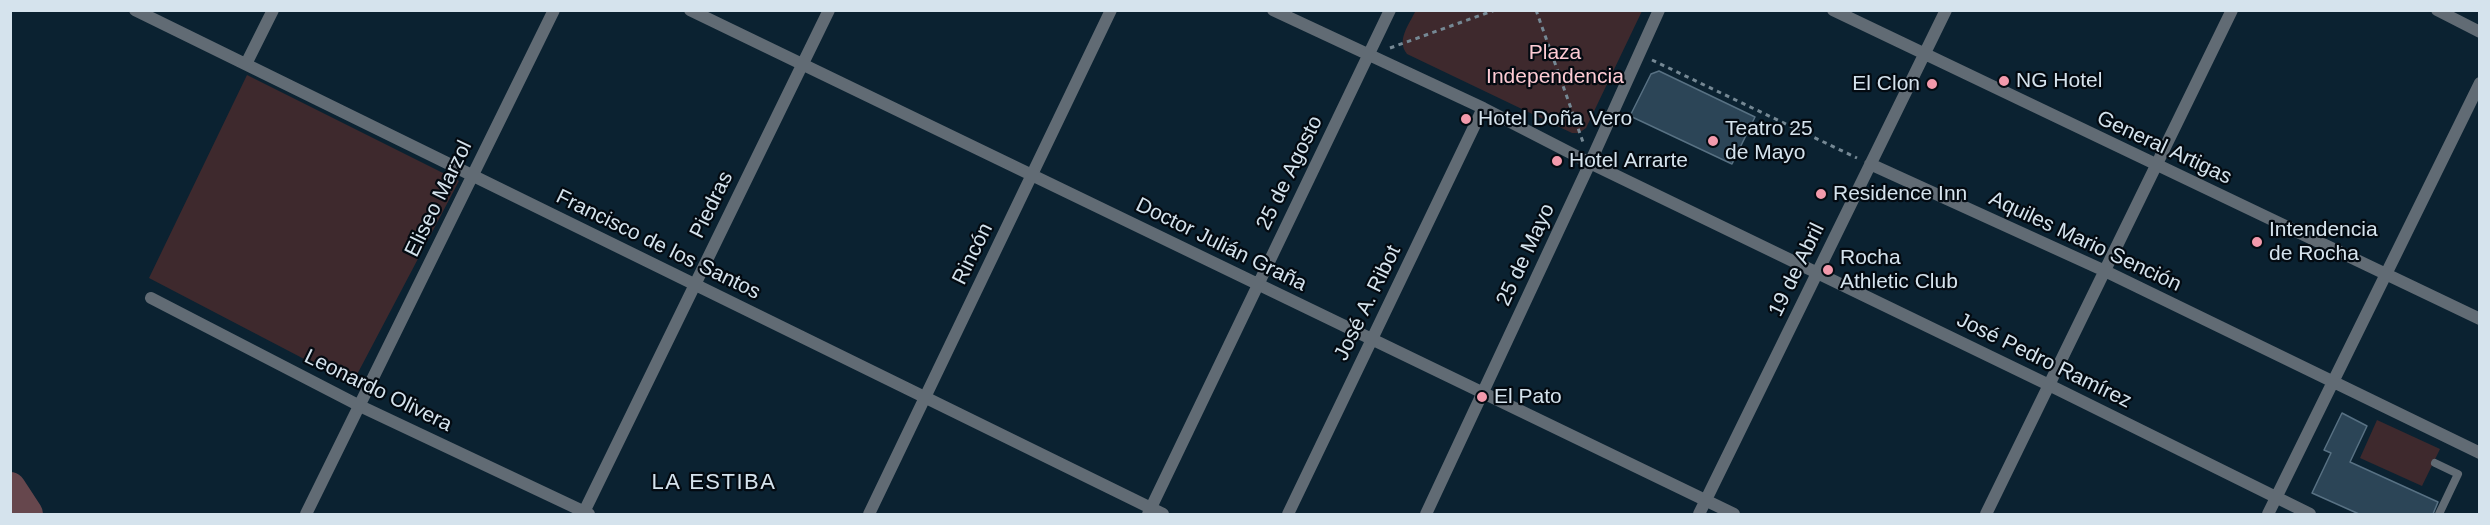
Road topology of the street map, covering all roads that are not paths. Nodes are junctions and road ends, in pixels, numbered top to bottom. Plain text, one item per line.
1 (135, 10) edge
2 (273, 10) edge
3 (554, 10) edge
4 (690, 10) edge
5 (829, 10) edge
6 (1111, 10) edge
7 (1273, 10) edge
8 (1390, 10) edge
9 (1659, 10) edge
10 (1833, 10) edge
11 (1946, 10) edge
12 (2232, 10) edge
13 (2437, 10) edge
14 (2480, 32) edge
15 (1924, 54) junction
16 (1368, 56) junction
17 (246, 64) junction
18 (802, 65) junction
19 (2480, 83) edge
20 (1483, 108) junction
21 (1590, 163) junction
22 (1870, 164) junction
23 (2156, 167) junction
24 (472, 174) junction
25 (1032, 175) junction
26 (2105, 271) junction
27 (1817, 273) junction
28 (2387, 274) junction
29 (694, 285) junction
30 (1258, 285) junction
31 (152, 298) dead end
32 (2480, 320) edge
33 (1371, 340) junction
34 (2331, 383) junction
35 (2049, 385) junction
36 (1482, 393) junction
37 (925, 399) junction
38 (360, 406) junction
39 (2480, 453) edge
40 (2435, 463) dead end
41 (2276, 498) junction
42 (1705, 501) junction
43 (1150, 512) edge
44 (306, 514) edge
45 (586, 514) edge
46 (869, 514) edge
47 (1163, 514) edge
48 (1288, 514) edge
49 (1426, 514) edge
50 (1699, 514) edge
51 (1734, 514) edge
52 (1986, 514) edge
53 (2268, 514) edge
54 (2310, 514) edge
55 (2439, 514) edge

1 - 17 street, Francisco de los Santos
2 - 17 street
3 - 24 street, Eliseo Marzol
4 - 18 street, Doctor Julián Graña
5 - 18 street, Piedras
6 - 25 street, Rincón
7 - 16 street, José Pedro Ramírez
8 - 16 street, 25 de Agosto
9 - 21 street, 25 de Mayo
10 - 15 street, General Artigas
11 - 15 street, 19 de Abril
12 - 23 street
13 - 14 street
15 - 22 street, 19 de Abril
15 - 23 street, General Artigas
16 - 20 street, José Pedro Ramírez
16 - 30 street, 25 de Agosto
17 - 24 street, Francisco de los Santos
18 - 25 street, Doctor Julián Graña
18 - 29 street, Piedras
19 - 28 street
20 - 21 street, José Pedro Ramírez
20 - 33 street, José A. Ribot
21 - 27 street, José Pedro Ramírez
21 - 36 street, 25 de Mayo
22 - 26 street, Aquiles Mario Sención
22 - 27 street, 19 de Abril
23 - 26 street
23 - 28 street, General Artigas
24 - 29 street, Francisco de los Santos
24 - 38 street, Eliseo Marzol
25 - 30 street, Doctor Julián Graña
25 - 37 street, Rincón
26 - 34 street, Aquiles Mario Sención
26 - 35 street
27 - 35 street, José Pedro Ramírez
27 - 42 street, 19 de Abril
28 - 32 street, General Artigas
28 - 34 street
29 - 37 street, Francisco de los Santos
29 - 45 street, Piedras
30 - 33 street, Doctor Julián Graña
30 - 43 street, 25 de Agosto
31 - 38 street, Leonardo Olivera
33 - 36 street, Doctor Julián Graña
33 - 48 street, José A. Ribot
34 - 39 street, Aquiles Mario Sención
34 - 41 street
35 - 41 street, José Pedro Ramírez
35 - 52 street
36 - 42 street, Doctor Julián Graña
36 - 49 street, 25 de Mayo
37 - 43 street, Francisco de los Santos
37 - 46 street, Rincón
38 - 44 street, Eliseo Marzol
38 - 45 street, Leonardo Olivera
40 - 55 lane
41 - 53 street
41 - 54 street, José Pedro Ramírez
42 - 50 street, 19 de Abril
42 - 51 street, Doctor Julián Graña
43 - 47 street, Francisco de los Santos

